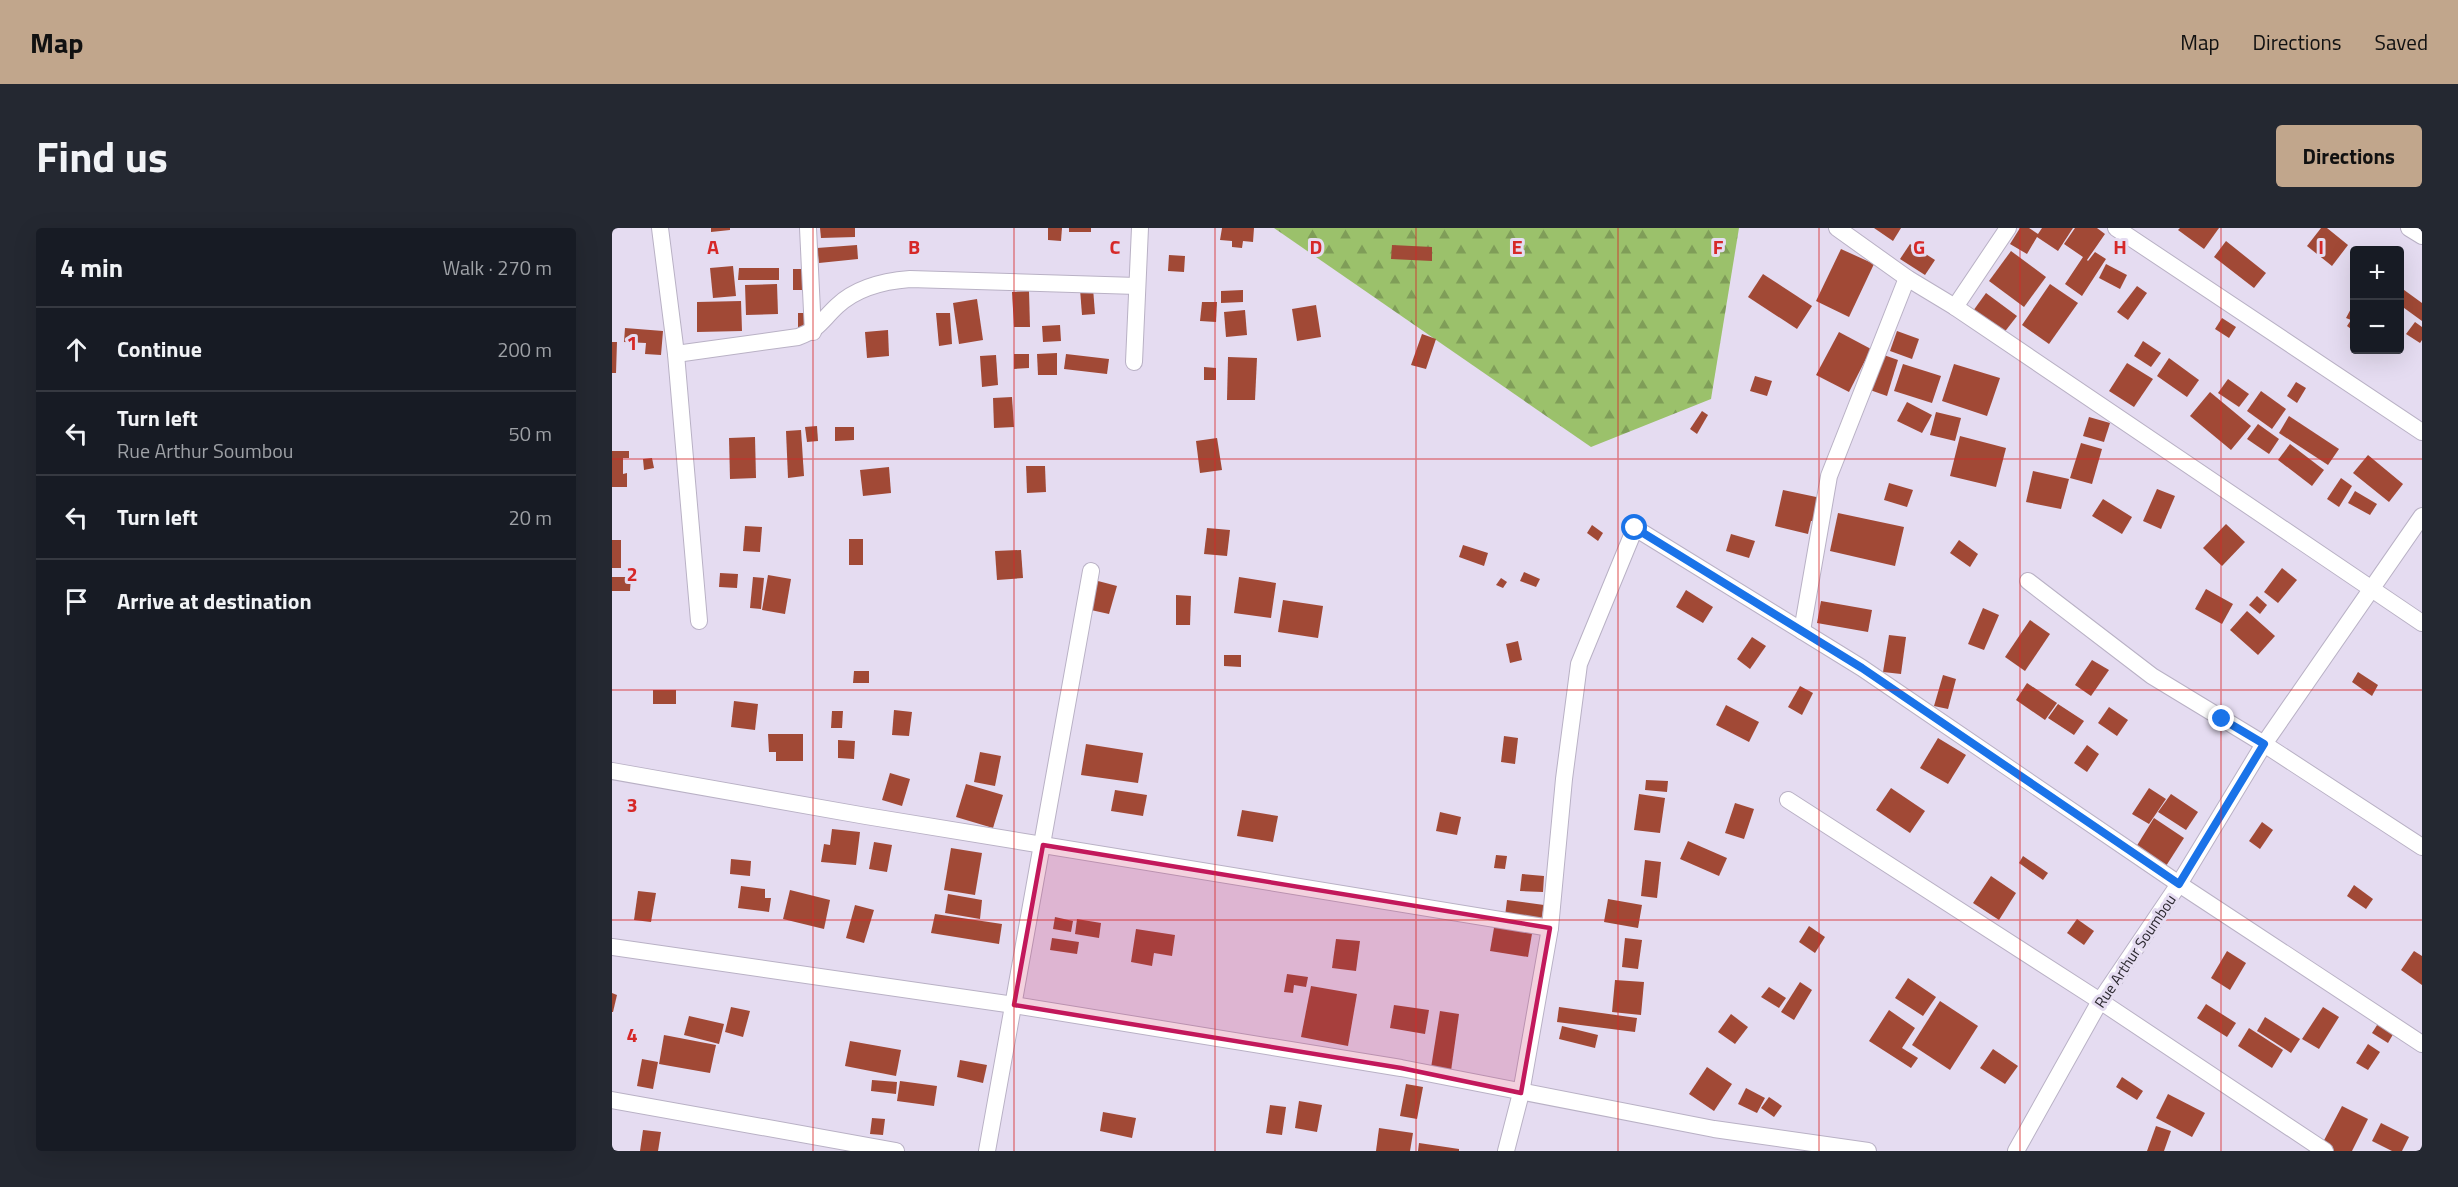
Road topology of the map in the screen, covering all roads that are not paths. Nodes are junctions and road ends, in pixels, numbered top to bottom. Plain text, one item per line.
1 (660, 228) edge
2 (808, 228) edge
3 (1140, 228) edge
4 (1837, 228) edge
5 (2008, 228) edge
6 (2116, 228) edge
7 (2409, 228) edge
8 (2422, 236) edge
9 (1907, 278) junction
10 (1137, 286) junction
11 (1955, 307) junction
12 (813, 332) junction
13 (676, 354) junction
14 (1134, 362) dead end
15 (2422, 432) edge
16 (2422, 516) edge
17 (1091, 571) dead end
18 (2028, 581) dead end
19 (2373, 588) junction
20 (699, 621) dead end
21 (2422, 623) edge
22 (1802, 631) junction
23 (2264, 744) junction
24 (612, 771) edge
25 (1788, 800) dead end
26 (1043, 845) junction
27 (2422, 847) edge
28 (2179, 884) junction
29 (1551, 928) junction
30 (612, 946) edge
31 (2100, 1001) junction
32 (1014, 1005) junction
33 (2422, 1044) edge
34 (1521, 1093) junction
35 (612, 1100) edge
36 (896, 1151) edge
37 (987, 1151) edge
38 (1506, 1151) edge
39 (1868, 1151) edge
40 (2016, 1151) edge
41 (2325, 1151) edge

1 - 13 street
2 - 12 street
3 - 10 street
4 - 9 street
5 - 11 street
6 - 15 street
7 - 8 street
9 - 11 street
9 - 22 street
10 - 12 street
10 - 14 street
11 - 19 street
12 - 13 street
13 - 20 street
16 - 19 street, Rue Arthur Soumbou
17 - 26 street
18 - 23 street
19 - 21 street
19 - 23 street, Rue Arthur Soumbou
22 - 28 street
22 - 29 street
23 - 27 street
23 - 28 street, Rue Arthur Soumbou
24 - 26 street
25 - 31 street
26 - 29 street
26 - 32 street
28 - 31 street, Rue Arthur Soumbou
28 - 33 street
29 - 34 street
30 - 32 street
31 - 40 street, Rue Arthur Soumbou
31 - 41 street
32 - 34 street
32 - 37 street
34 - 38 street
34 - 39 street
35 - 36 street

